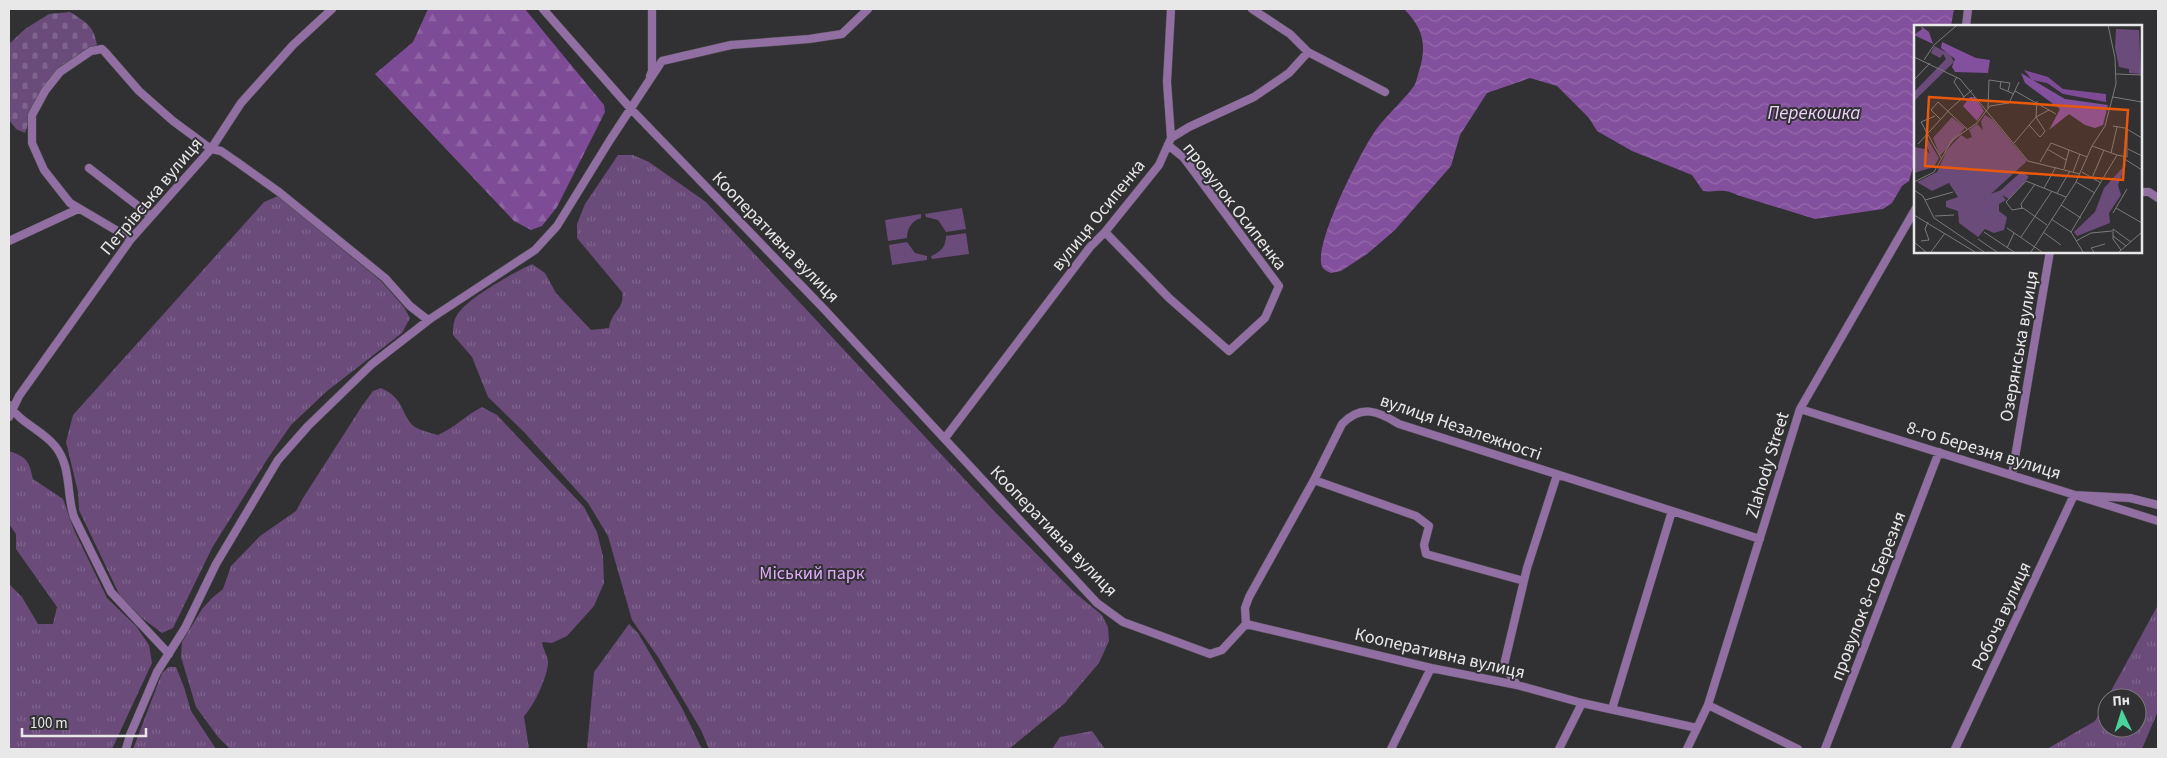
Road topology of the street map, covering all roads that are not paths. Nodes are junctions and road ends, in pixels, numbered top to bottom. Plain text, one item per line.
1 (332, 9) edge
2 (543, 9) edge
3 (652, 9) edge
4 (868, 9) edge
5 (1171, 9) edge
6 (1252, 9) edge
7 (1968, 9) edge
8 (1966, 25) edge
9 (1308, 52) junction
10 (644, 90) junction
11 (1384, 92) dead end
12 (631, 109) junction
13 (1169, 141) junction
14 (211, 149) junction
15 (89, 168) dead end
16 (2142, 192) edge
17 (2158, 198) edge
18 (78, 209) junction
19 (1914, 211) edge
20 (151, 216) junction
21 (1105, 232) junction
22 (131, 239) junction
23 (9, 241) edge
24 (2050, 252) edge
25 (428, 320) junction
26 (1800, 409) junction
27 (10, 410) edge
28 (945, 438) junction
29 (1939, 452) junction
30 (1557, 475) junction
31 (2012, 475) junction
32 (1314, 480) junction
33 (2074, 495) junction
34 (2158, 505) edge
35 (1672, 511) junction
36 (2158, 521) edge
37 (1760, 539) junction
38 (1524, 581) junction
39 (1246, 624) junction
40 (169, 654) junction
41 (1431, 668) junction
42 (1517, 685) junction
43 (1582, 703) junction
44 (1708, 705) junction
45 (1612, 709) junction
46 (1697, 728) junction
47 (126, 749) edge
48 (1390, 749) edge
49 (1559, 749) edge
50 (1687, 749) edge
51 (1798, 749) edge
52 (1826, 749) edge
53 (1955, 749) edge

1 - 14 street, Петрівська вулиця
2 - 12 street, Кооперативна вулиця
3 - 10 street
4 - 10 street
5 - 13 street
6 - 9 street
7 - 8 street
9 - 11 street
9 - 13 street
10 - 12 street
12 - 25 street
12 - 28 street, Кооперативна вулиця
13 - 21 street, вулиця Осипенка
13 - 21 street, провулок Осипенка
14 - 18 street
14 - 20 street, Петрівська вулиця
14 - 25 street
15 - 20 street
16 - 17 street
18 - 22 street
18 - 23 street
19 - 26 street, Zlahody Street
20 - 22 street, Петрівська вулиця
21 - 28 street, вулиця Осипенка
22 - 27 street, Петрівська вулиця
24 - 31 street, Озерянська вулиця
25 - 40 street
26 - 29 street, 8-го Березня вулиця
26 - 37 street, Zlahody Street
27 - 40 street
28 - 39 street, Кооперативна вулиця
29 - 31 street, 8-го Березня вулиця
29 - 52 street, провулок 8-го Березня
30 - 32 street, вулиця Незалежності
30 - 35 street, вулиця Незалежності
30 - 38 street
31 - 33 street, 8-го Березня вулиця
32 - 38 street
32 - 39 street, вулиця Незалежності
33 - 34 street
33 - 36 street, 8-го Березня вулиця
33 - 53 street, Робоча вулиця
35 - 37 street, вулиця Незалежності
35 - 45 street
37 - 44 street, Zlahody Street
38 - 42 street
39 - 41 street, Кооперативна вулиця
40 - 47 street
41 - 42 street, Кооперативна вулиця
41 - 48 street
42 - 43 street, Кооперативна вулиця
43 - 45 street, Кооперативна вулиця
43 - 49 street
44 - 46 street, Zlahody Street
44 - 51 street
45 - 46 street, Кооперативна вулиця
46 - 50 street, Zlahody Street

